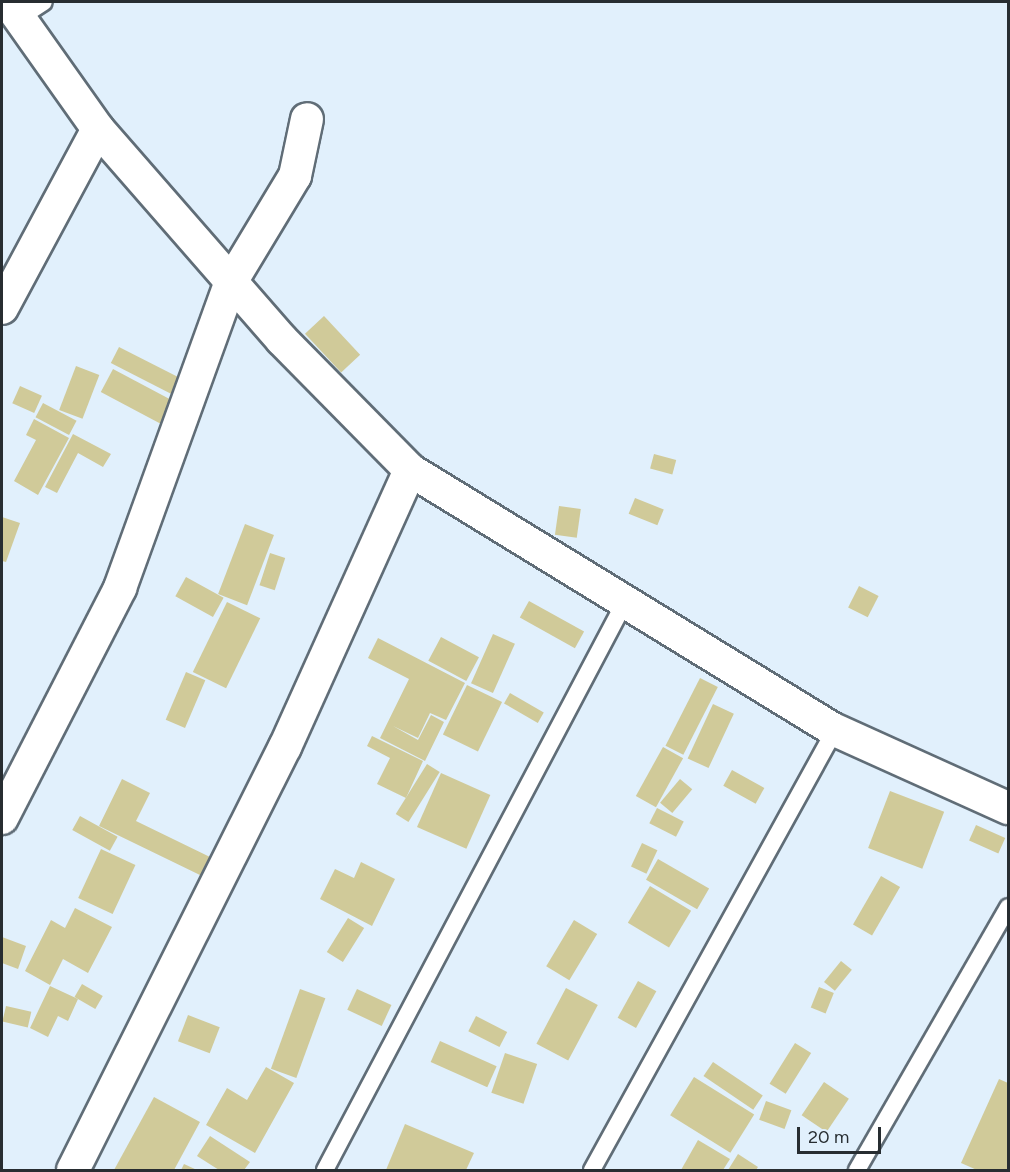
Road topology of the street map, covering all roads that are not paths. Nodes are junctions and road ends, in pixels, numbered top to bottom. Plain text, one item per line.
1 (24, 7) edge
2 (307, 118) dead end
3 (98, 129) junction
4 (231, 282) junction
5 (2, 308) edge
6 (410, 470) junction
7 (626, 602) junction
8 (835, 730) junction
9 (1008, 808) edge
10 (2, 818) edge
11 (1008, 907) edge
12 (73, 1170) edge
13 (325, 1170) edge
14 (592, 1170) edge
15 (857, 1170) edge

1 - 3 street
2 - 4 street
3 - 4 street
3 - 5 street
4 - 6 street
4 - 10 street
6 - 7 street
6 - 12 street
7 - 8 street
7 - 13 lane
8 - 9 street
8 - 14 lane
11 - 15 lane

